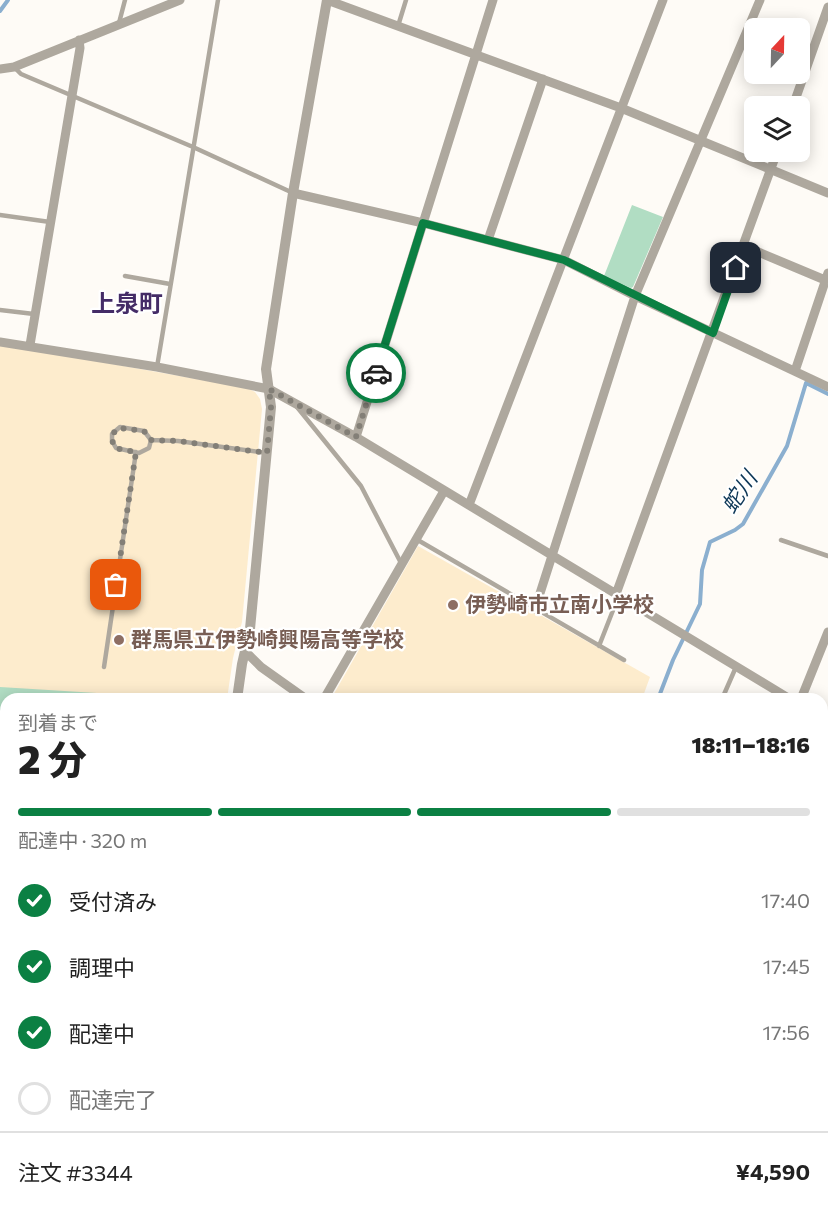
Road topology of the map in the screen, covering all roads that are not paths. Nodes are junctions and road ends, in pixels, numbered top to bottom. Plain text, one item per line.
1 (125, 0) edge
2 (180, 0) edge
3 (218, 0) edge
4 (327, 0) edge
5 (406, 0) edge
6 (493, 0) edge
7 (663, 0) edge
8 (760, 0) edge
9 (828, 7) edge
10 (118, 24) junction
11 (398, 26) junction
12 (79, 40) junction
13 (475, 54) junction
14 (14, 67) junction
15 (0, 69) edge
16 (543, 79) junction
17 (71, 95) junction
18 (797, 96) edge
19 (621, 108) junction
20 (700, 140) junction
21 (193, 147) junction
22 (773, 162) edge
23 (771, 169) junction
24 (294, 193) junction
25 (828, 193) edge
26 (0, 215) edge
27 (50, 222) junction
28 (423, 223) junction
29 (488, 240) junction
30 (744, 246) junction
31 (564, 260) junction
32 (125, 276) dead end
33 (827, 276) edge
34 (170, 284) junction
35 (635, 296) junction
36 (0, 310) edge
37 (34, 314) junction
38 (713, 333) junction
39 (0, 342) edge
40 (30, 345) junction
41 (157, 367) junction
42 (795, 371) junction
43 (828, 387) edge
44 (269, 389) junction
45 (294, 402) junction
46 (356, 437) junction
47 (151, 440) junction
48 (136, 452) junction
49 (267, 453) junction
50 (444, 491) junction
51 (469, 505) junction
52 (416, 539) junction
53 (781, 540) dead end
54 (552, 556) junction
55 (828, 556) edge
56 (401, 564) junction
57 (618, 595) junction
58 (535, 609) junction
59 (828, 632) edge
60 (598, 645) junction
61 (245, 651) junction
62 (624, 660) dead end
63 (736, 667) junction
64 (104, 668) dead end
65 (238, 693) edge
66 (298, 693) edge
67 (327, 693) edge
68 (725, 693) edge
69 (780, 693) edge
70 (803, 693) edge

1 - 10 lane
2 - 10 street
3 - 21 lane
4 - 11 street
4 - 24 street
5 - 11 lane
6 - 13 street
7 - 19 street
8 - 20 street
9 - 18 street
10 - 12 street
11 - 13 street
12 - 14 street
12 - 17 street
13 - 16 street
13 - 28 street
14 - 15 street
14 - 17 lane
16 - 19 street
16 - 29 street
17 - 21 lane
17 - 27 street
19 - 20 street
19 - 31 street
20 - 23 street
20 - 35 street
21 - 24 lane
21 - 34 lane
22 - 23 street
23 - 25 street
23 - 30 street
24 - 28 street
24 - 44 street
26 - 27 lane
27 - 37 street
28 - 29 street
28 - 46 street
29 - 31 street
30 - 33 street
30 - 38 street
31 - 35 street
31 - 51 street
32 - 34 lane
33 - 42 street
34 - 41 lane
35 - 38 street
35 - 54 street
36 - 37 lane
37 - 40 street
38 - 42 street
38 - 57 street
39 - 40 street
40 - 41 street
41 - 44 street
42 - 43 street
44 - 45 street
44 - 49 street
45 - 46 street
45 - 56 lane
46 - 50 street
47 - 48 lane
47 - 48 lane
47 - 49 lane
48 - 64 lane
49 - 61 street
50 - 51 street
50 - 52 street
51 - 54 street
52 - 56 street
52 - 58 lane
53 - 55 lane
54 - 57 street
54 - 58 street
56 - 67 street
57 - 60 lane
57 - 63 street
58 - 60 lane
59 - 70 street
60 - 62 lane
61 - 65 street
61 - 66 street
63 - 68 lane
63 - 69 street

